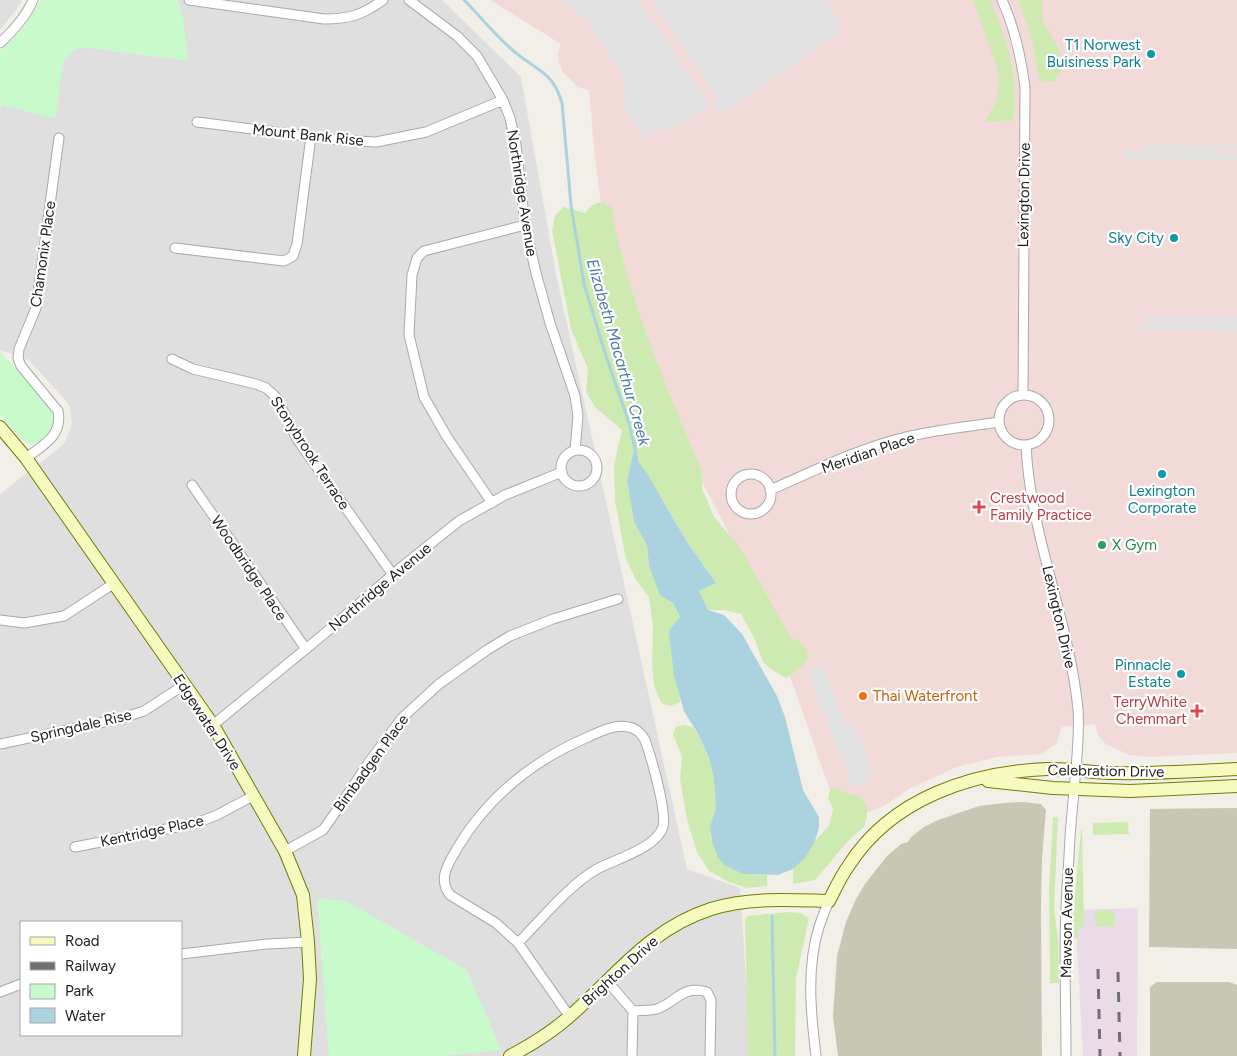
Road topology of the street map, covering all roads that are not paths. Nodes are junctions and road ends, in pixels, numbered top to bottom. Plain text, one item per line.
1 (33, 0) edge
2 (189, 0) edge
3 (383, 0) edge
4 (409, 0) edge
5 (1002, 0) edge
6 (0, 43) edge
7 (503, 100) junction
8 (197, 122) dead end
9 (311, 136) junction
10 (59, 138) dead end
11 (525, 225) junction
12 (175, 248) dead end
13 (172, 359) dead end
14 (1023, 395) junction
15 (999, 422) junction
16 (0, 427) edge
17 (1026, 445) junction
18 (575, 450) junction
19 (26, 458) junction
20 (562, 472) junction
21 (192, 485) dead end
22 (770, 490) junction
23 (492, 503) junction
24 (393, 575) junction
25 (113, 584) junction
26 (618, 599) dead end
27 (0, 620) edge
28 (306, 649) junction
29 (184, 685) junction
30 (213, 725) junction
31 (0, 744) edge
32 (1237, 769) edge
33 (1076, 770) junction
34 (975, 780) junction
35 (1237, 786) edge
36 (1074, 789) junction
37 (253, 796) junction
38 (76, 847) dead end
39 (285, 851) junction
40 (828, 901) junction
41 (308, 942) junction
42 (518, 943) junction
43 (182, 954) edge
44 (607, 982) junction
45 (20, 984) edge
46 (0, 992) edge
47 (633, 1011) junction
48 (570, 1017) junction
49 (304, 1056) edge
50 (510, 1056) edge
51 (632, 1056) edge
52 (710, 1056) edge
53 (816, 1056) edge
54 (1066, 1056) edge

1 - 6 street
2 - 3 street
4 - 7 street, Northridge Avenue
5 - 14 street, Lexington Drive
7 - 9 street, Mount Bank Rise
7 - 11 street, Northridge Avenue
8 - 9 street, Mount Bank Rise
9 - 12 street
10 - 19 street, Chamonix Place
11 - 18 street, Northridge Avenue
11 - 23 street
13 - 24 street, Stonybrook Terrace
14 - 15 street
14 - 17 street
15 - 17 street
15 - 22 street, Meridian Place
16 - 19 street, Edgewater Drive
17 - 33 street, Lexington Drive
18 - 20 street
18 - 20 street
19 - 25 street, Edgewater Drive
20 - 23 street, Northridge Avenue
21 - 28 street, Woodbridge Place
22 - 22 street
23 - 24 street, Northridge Avenue
24 - 28 street, Northridge Avenue
25 - 27 street
25 - 29 street, Edgewater Drive
26 - 39 street, Bimbadgen Place
28 - 30 street, Northridge Avenue
29 - 30 street, Edgewater Drive
29 - 31 street, Springdale Rise
30 - 37 street, Edgewater Drive
32 - 33 street, Celebration Drive
33 - 34 street, Celebration Drive
33 - 36 street, Lexington Drive
34 - 36 street, Celebration Drive
34 - 40 street, Celebration Drive
35 - 36 street, Celebration Drive
36 - 54 street, Mawson Avenue
37 - 38 street, Kentridge Place
37 - 39 street, Edgewater Drive
39 - 41 street, Edgewater Drive
40 - 44 street, Brighton Drive
40 - 53 street, Celebration Drive
41 - 43 street
41 - 49 street, Edgewater Drive
42 - 42 street
42 - 48 street
44 - 47 street
44 - 48 street, Brighton Drive
45 - 46 street
47 - 51 street
47 - 52 street
48 - 50 street, Brighton Drive

